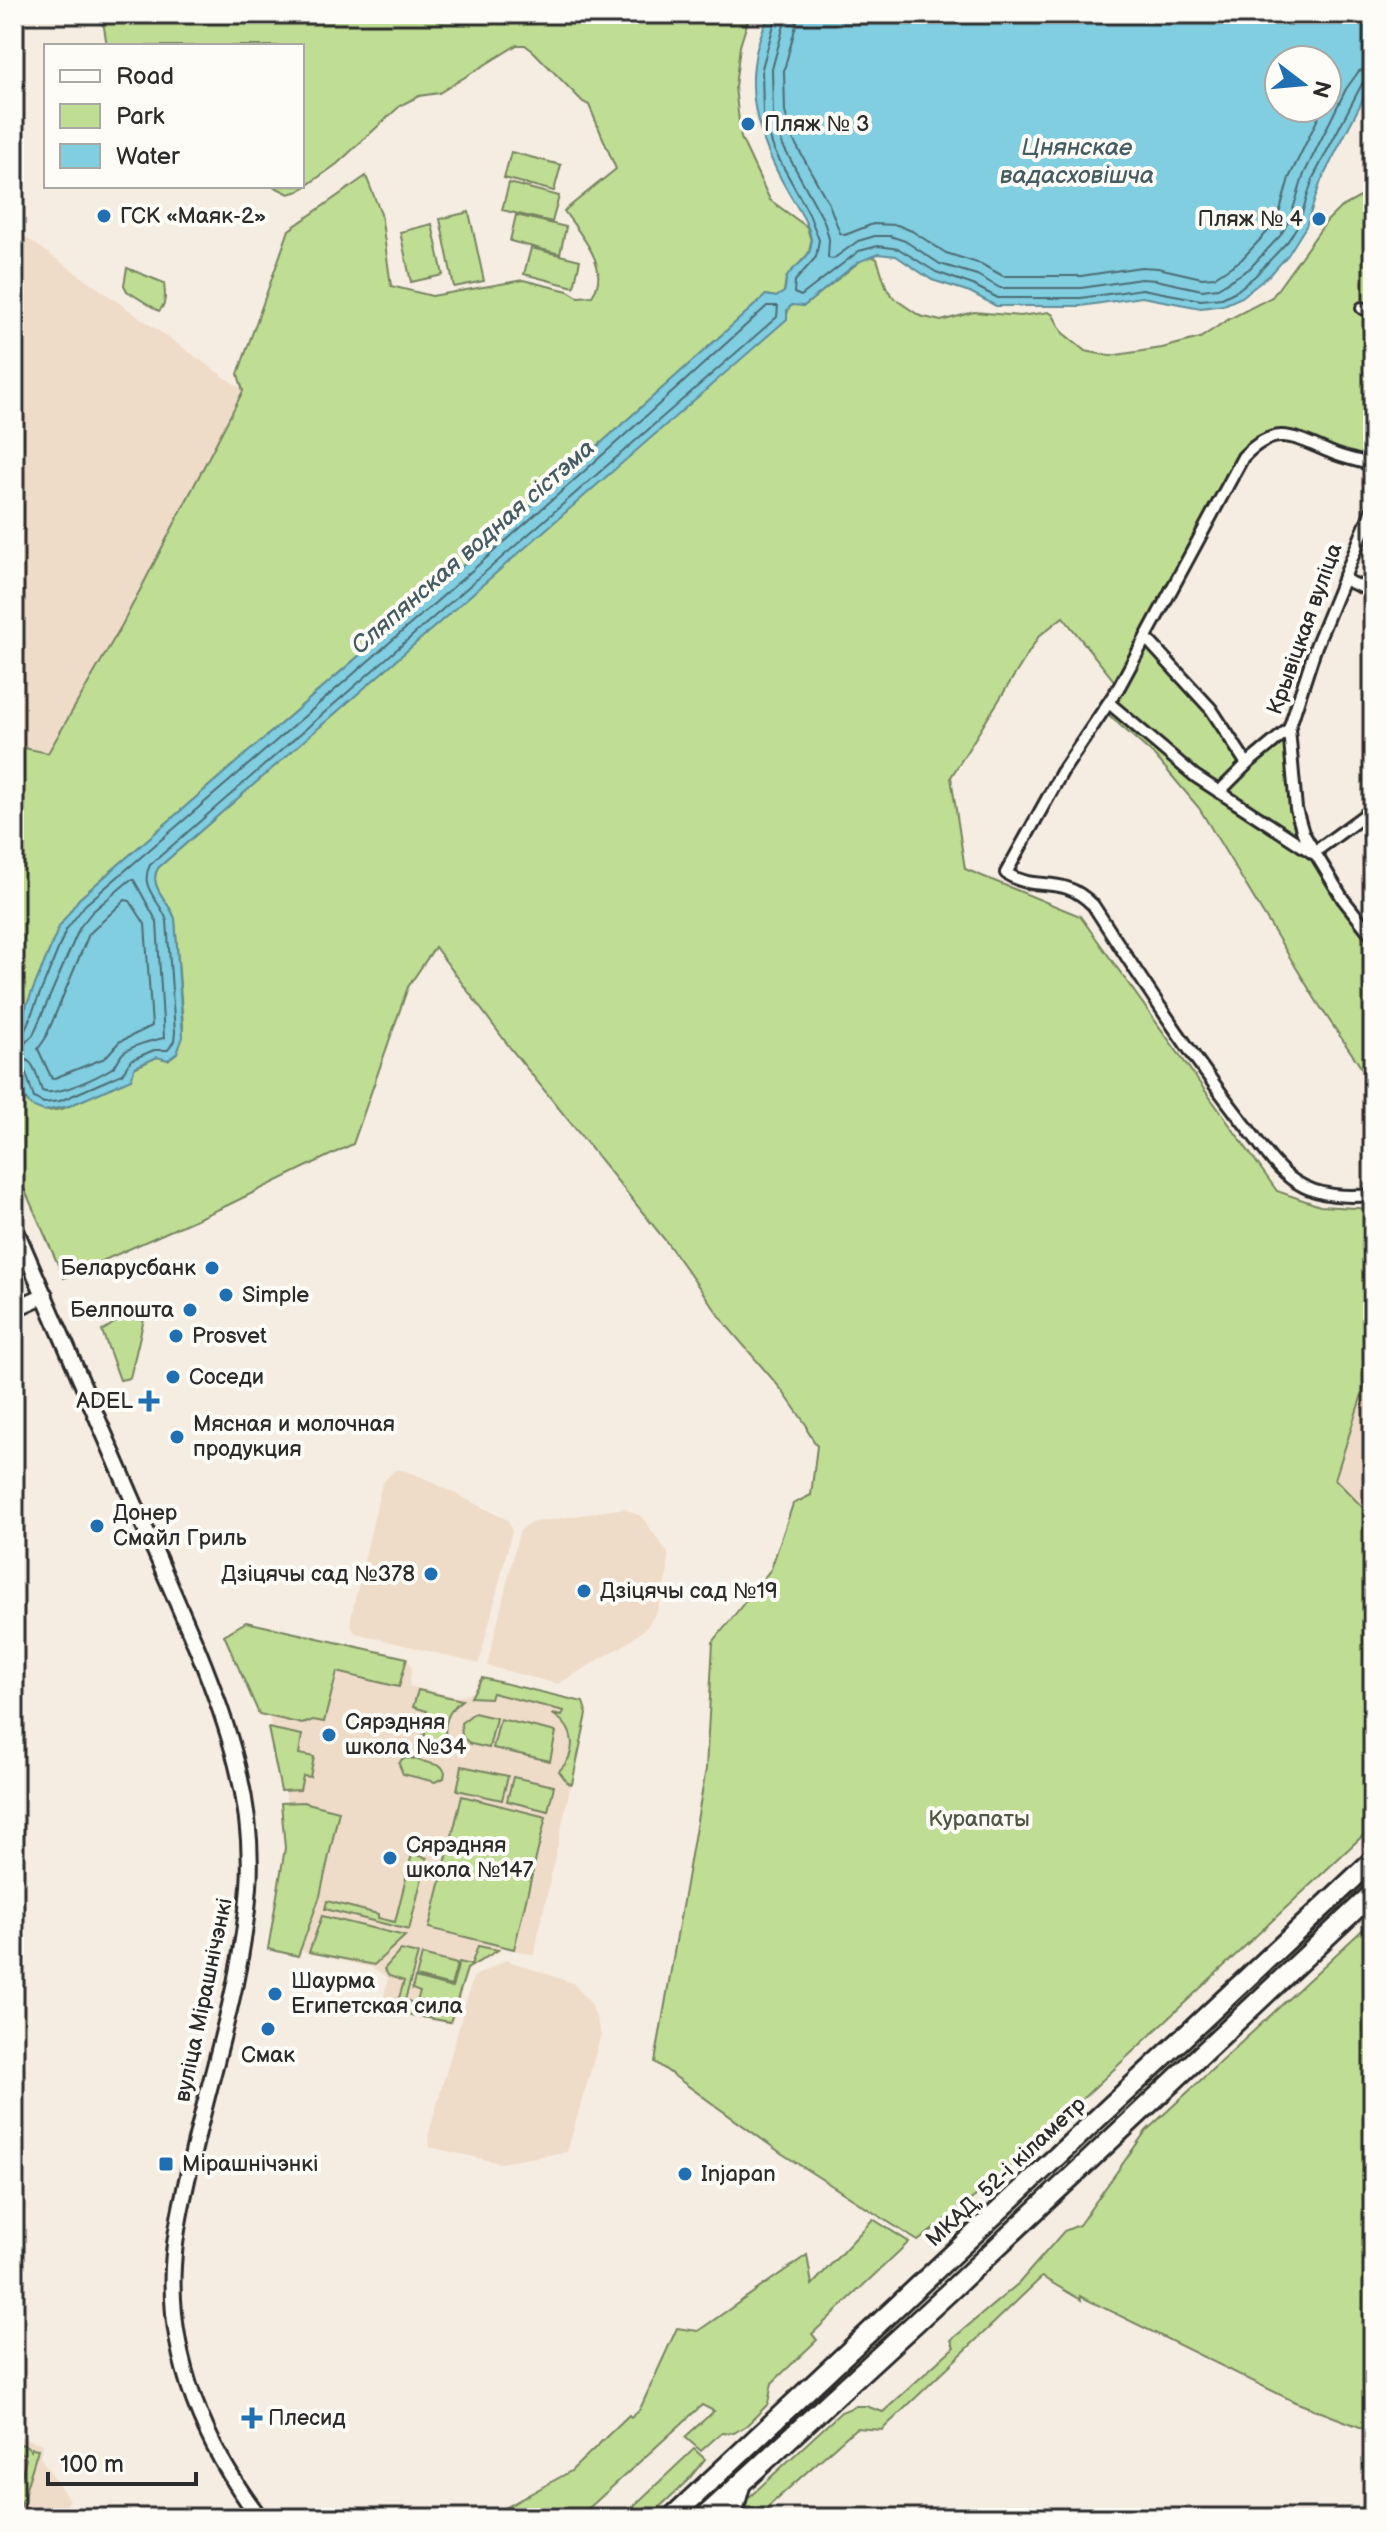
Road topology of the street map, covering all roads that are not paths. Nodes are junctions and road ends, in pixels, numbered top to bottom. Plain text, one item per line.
1 (1373, 465) edge
2 (1373, 507) edge
3 (1343, 579) junction
4 (1373, 592) edge
5 (1146, 638) junction
6 (1109, 703) junction
7 (1289, 729) junction
8 (1247, 764) junction
9 (1219, 792) junction
10 (1373, 809) edge
11 (1313, 853) junction
12 (1373, 937) edge
13 (1373, 1195) edge
14 (14, 1226) edge
15 (45, 1295) junction
16 (14, 1309) edge
17 (1373, 1860) edge
18 (1373, 1893) edge
19 (740, 2483) junction
20 (260, 2518) edge
21 (671, 2518) edge
22 (703, 2518) edge
23 (731, 2518) edge

1 - 5 street
2 - 3 street, Крывіцкая вуліца
3 - 4 street
3 - 7 street, Крывіцкая вуліца
5 - 6 street
5 - 8 street
6 - 9 street
6 - 13 street
7 - 8 street
7 - 11 street, Крывіцкая вуліца
8 - 9 street
9 - 11 street
10 - 11 street
11 - 12 street, Крывіцкая вуліца
14 - 15 main road, вуліца Мірашнічэнкі
15 - 16 main road
15 - 20 main road, вуліца Мірашнічэнкі
17 - 21 highway, МКАД, 52-і кіламетр
18 - 19 highway
19 - 22 highway
19 - 23 highway

